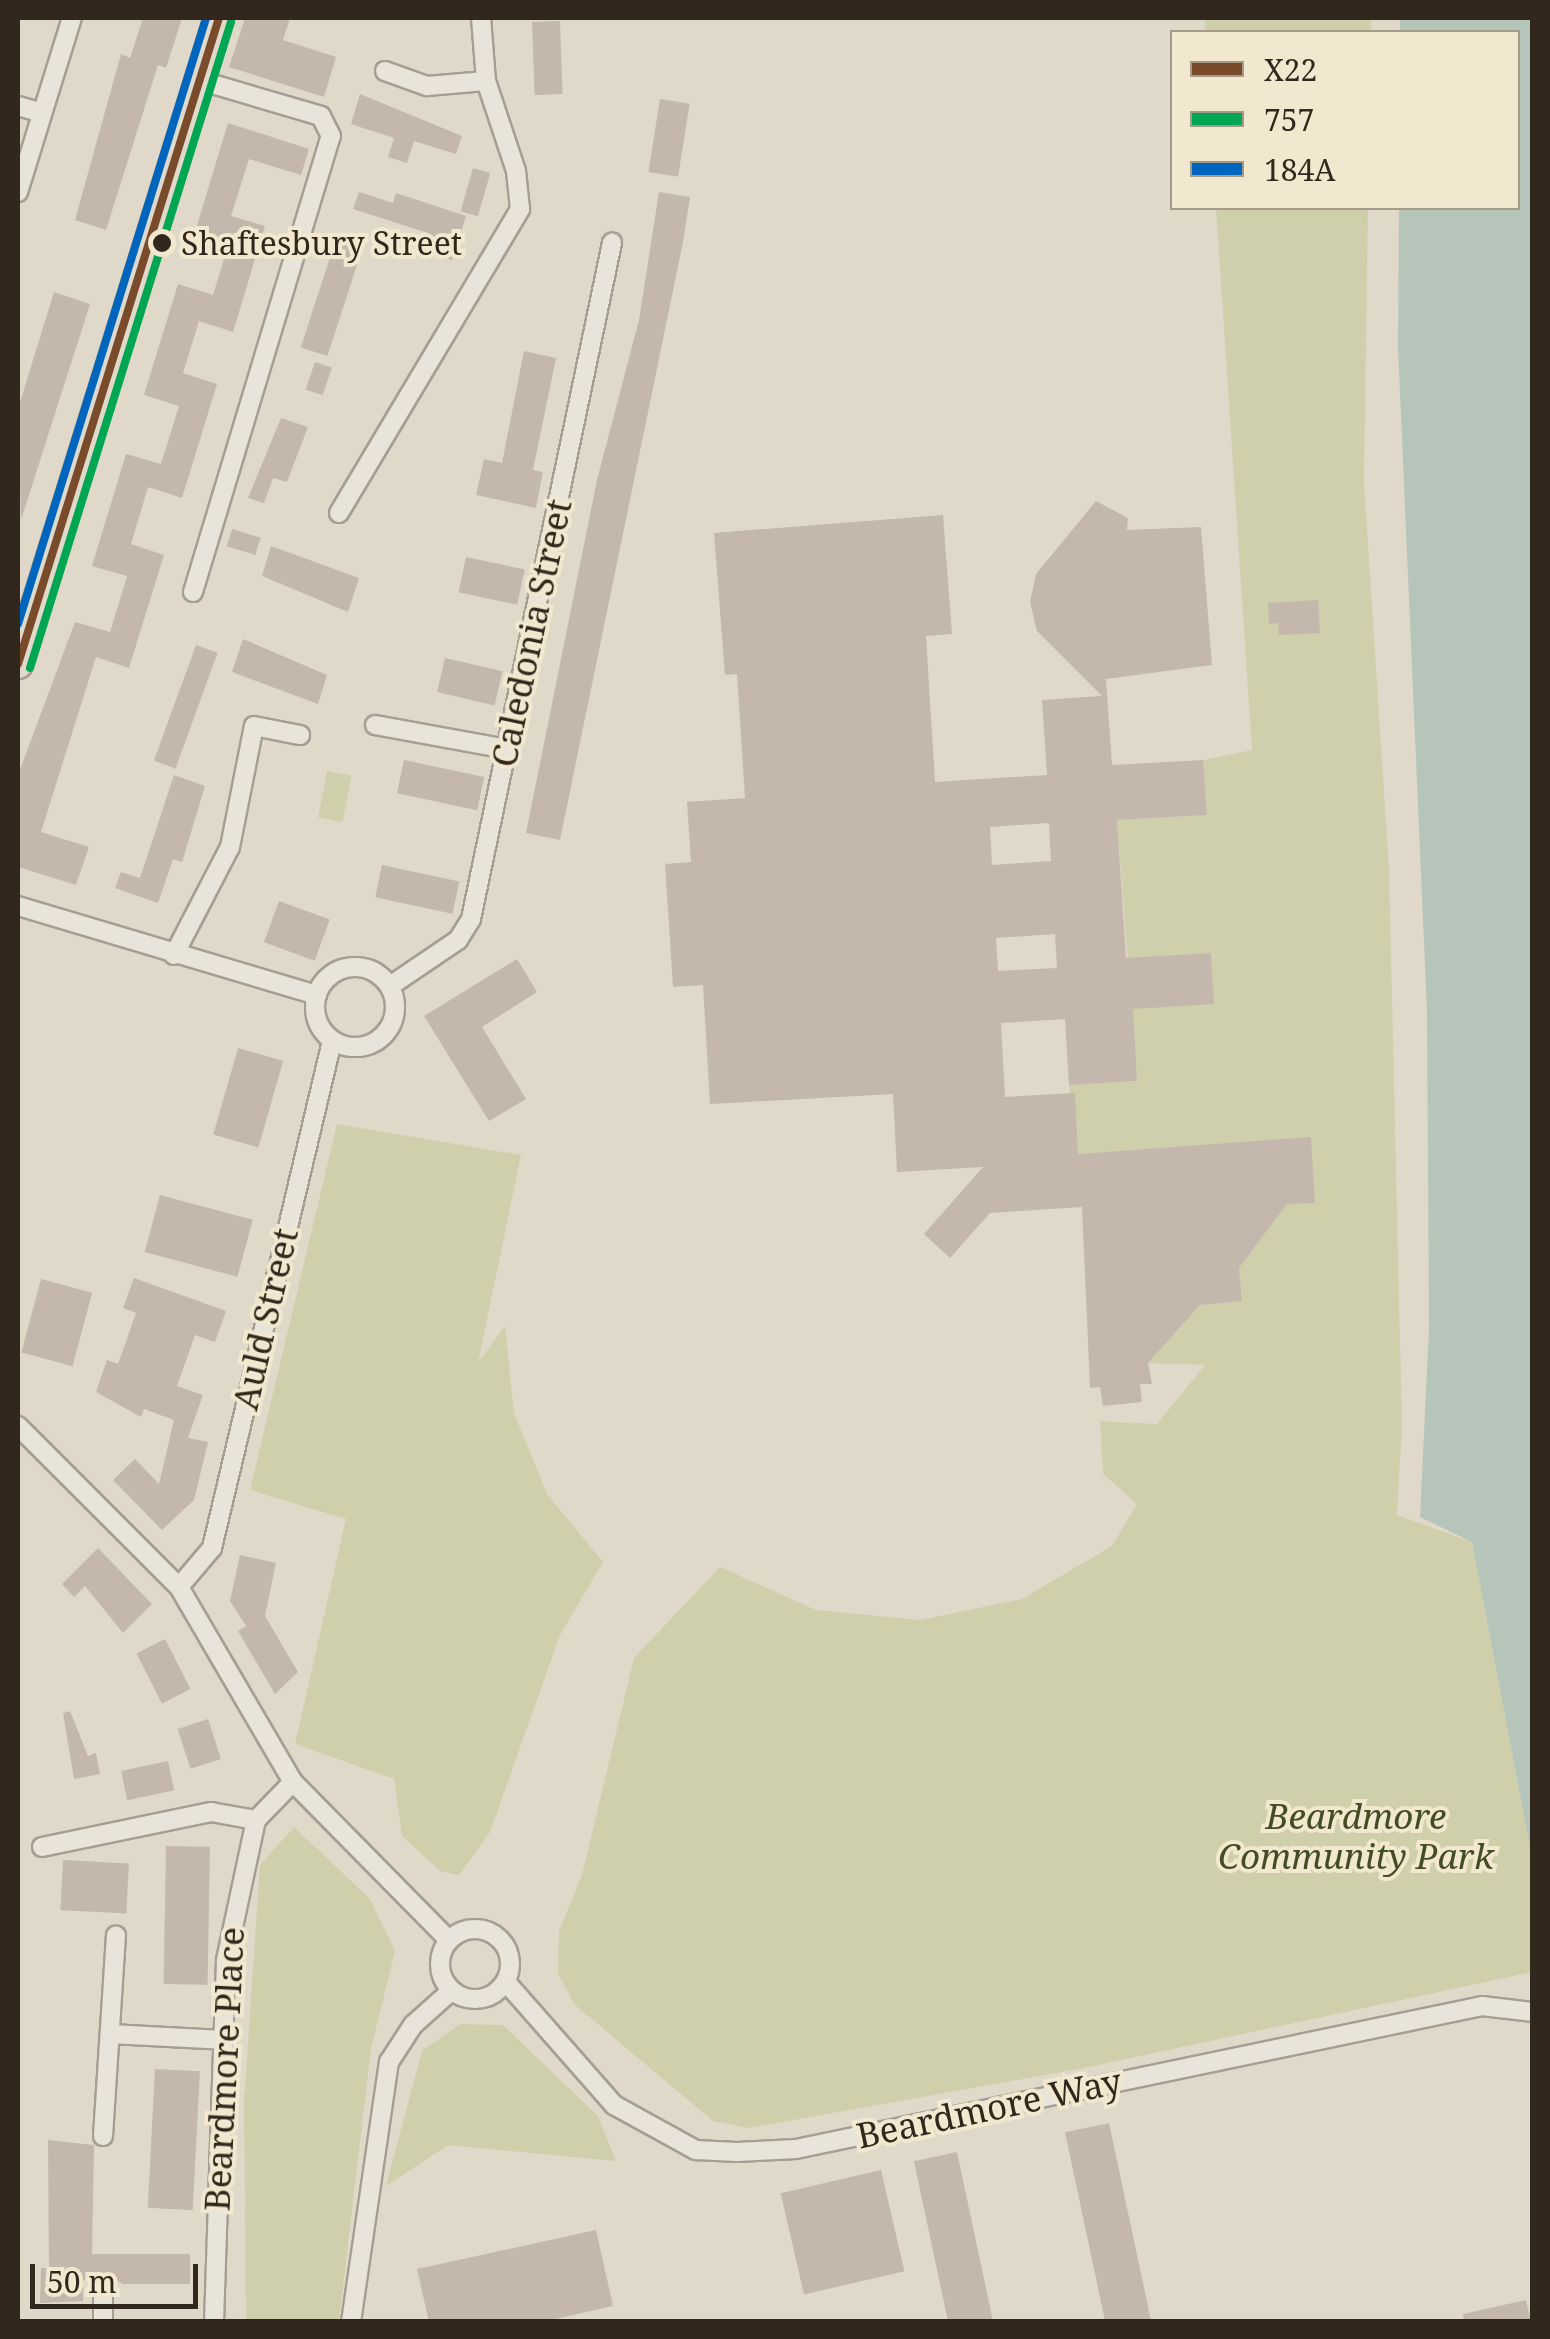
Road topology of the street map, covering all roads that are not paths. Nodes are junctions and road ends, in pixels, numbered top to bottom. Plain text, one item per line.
1 (72, 18) edge
2 (218, 18) edge
3 (481, 18) edge
4 (385, 71) dead end
5 (199, 80) junction
6 (486, 81) junction
7 (18, 106) edge
8 (42, 112) junction
9 (18, 192) edge
10 (612, 243) dead end
11 (339, 514) dead end
12 (194, 592) dead end
13 (18, 664) edge
14 (375, 725) dead end
15 (300, 735) dead end
16 (507, 749) junction
17 (18, 906) edge
18 (174, 955) junction
19 (390, 986) junction
20 (316, 995) junction
21 (332, 1040) junction
22 (18, 1426) edge
23 (179, 1586) junction
24 (293, 1782) junction
25 (256, 1820) junction
26 (42, 1847) dead end
27 (116, 1935) dead end
28 (449, 1940) junction
29 (506, 1982) junction
30 (450, 1991) junction
31 (1532, 2012) edge
32 (110, 2034) junction
33 (222, 2040) junction
34 (103, 2136) dead end
35 (103, 2284) dead end
36 (103, 2322) edge
37 (214, 2322) edge
38 (351, 2322) edge

1 - 8 street
2 - 5 main road
3 - 6 street
4 - 6 street
5 - 12 street
5 - 13 main road
6 - 11 street
7 - 8 street
8 - 9 street
10 - 16 street, Caledonia Street
14 - 16 street
15 - 18 street
16 - 19 street, Caledonia Street
17 - 18 street
18 - 20 street
19 - 20 street
19 - 21 street
20 - 21 street
21 - 23 street, Auld Street
22 - 23 street
23 - 24 street
24 - 25 street
24 - 28 street
25 - 26 street
25 - 33 street, Beardmore Place
27 - 32 street
28 - 29 street
28 - 30 street
29 - 30 street
29 - 31 street, Beardmore Way
30 - 38 street
32 - 33 street
32 - 34 street
33 - 37 street, Beardmore Place
35 - 36 street

